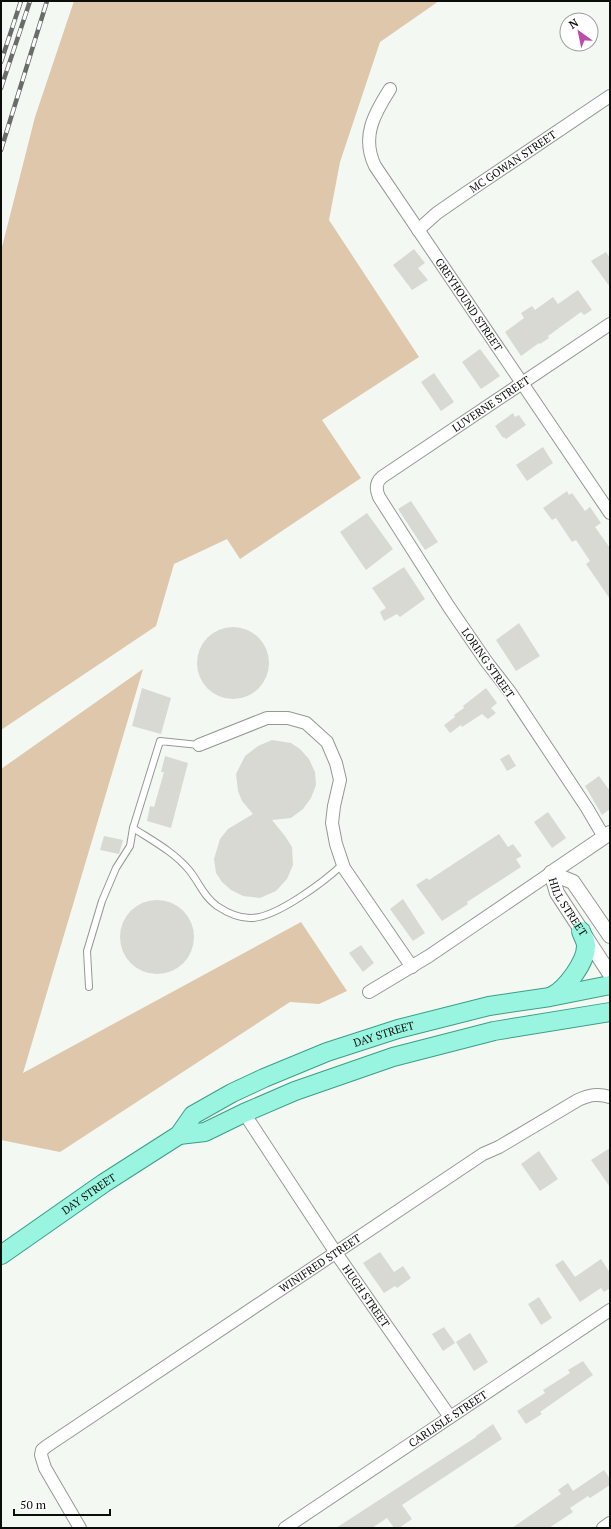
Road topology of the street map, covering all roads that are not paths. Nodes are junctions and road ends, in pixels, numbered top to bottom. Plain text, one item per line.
1 (390, 89) dead end
2 (610, 96) edge
3 (418, 230) junction
4 (610, 324) edge
5 (521, 383) junction
6 (376, 487) joint
7 (610, 512) edge
8 (199, 745) joint
9 (134, 828) junction
10 (607, 835) edge
11 (343, 864) junction
12 (551, 873) junction
13 (581, 931) junction
14 (610, 936) edge
15 (412, 967) junction
16 (610, 974) edge
17 (610, 985) edge
18 (89, 987) dead end
19 (369, 992) dead end
20 (550, 997) junction
21 (610, 1012) edge
22 (610, 1097) edge
23 (244, 1113) junction
24 (179, 1135) junction
25 (336, 1252) junction
26 (1, 1255) edge
27 (610, 1310) edge
28 (450, 1417) junction
29 (610, 1523) edge
30 (80, 1528) edge
31 (285, 1528) edge
32 (602, 1528) edge

1 - 3 street, GREYHOUND STREET
2 - 3 street, MC GOWAN STREET
3 - 5 street, GREYHOUND STREET
4 - 5 street, LUVERNE STREET
5 - 6 street, LUVERNE STREET
5 - 7 street, GREYHOUND STREET
6 - 10 street, LORING STREET
8 - 9 lane
8 - 11 street
9 - 11 lane
9 - 18 lane
10 - 12 street
11 - 15 street
12 - 13 street, HILL STREET
12 - 14 street, HILL STREET
12 - 15 street
13 - 16 street, HILL STREET
13 - 20 main road
15 - 19 street
17 - 20 main road, DAY STREET
20 - 24 main road, DAY STREET
21 - 23 main road, DAY STREET
22 - 25 street, WINIFRED STREET
23 - 24 main road, DAY STREET
23 - 25 street, HUGH STREET
24 - 26 main road, DAY STREET
25 - 28 street, HUGH STREET
25 - 30 street, WINIFRED STREET
27 - 28 street, CARLISLE STREET
28 - 31 street, CARLISLE STREET
29 - 32 street

